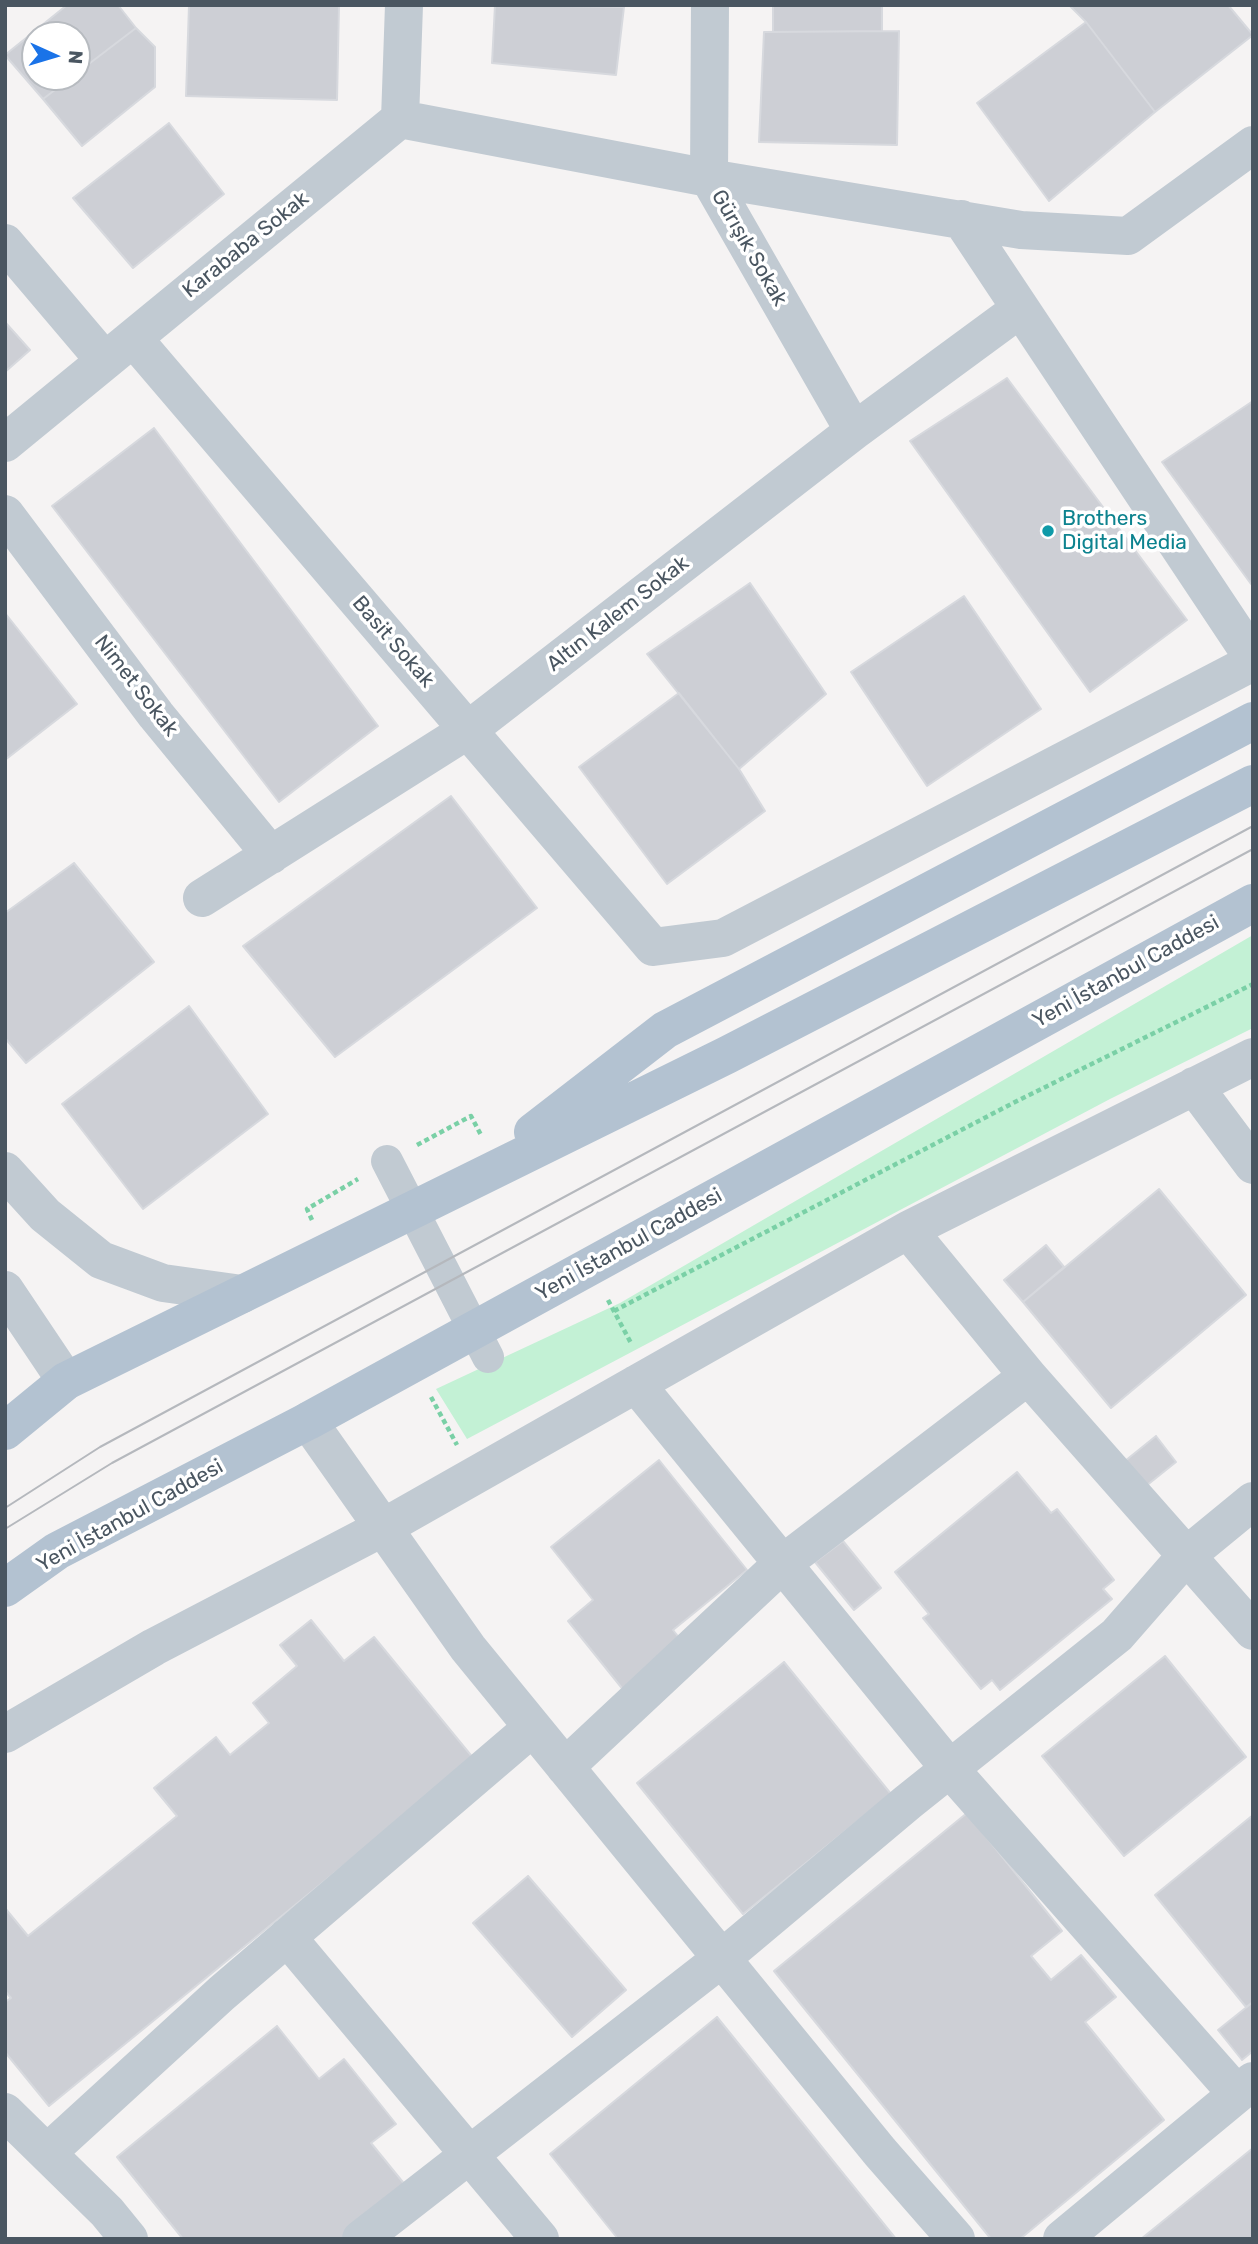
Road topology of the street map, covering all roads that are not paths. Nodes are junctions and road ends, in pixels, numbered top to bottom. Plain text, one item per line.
1 (404, 5) edge
2 (710, 5) edge
3 (400, 119) junction
4 (1253, 145) edge
5 (709, 178) junction
6 (961, 219) junction
7 (5, 243) edge
8 (1020, 309) junction
9 (119, 349) junction
10 (854, 431) junction
11 (5, 443) edge
12 (5, 514) edge
13 (1253, 660) edge
14 (1253, 721) edge
15 (468, 730) junction
16 (1253, 784) edge
17 (271, 855) junction
18 (202, 898) dead end
19 (1253, 903) edge
20 (1253, 1057) edge
21 (1194, 1086) junction
22 (387, 1161) dead end
23 (1253, 1166) edge
24 (5, 1171) edge
25 (470, 1182) junction
26 (908, 1230) junction
27 (5, 1290) edge
28 (242, 1294) junction
29 (488, 1357) dead end
30 (1028, 1376) junction
31 (66, 1381) junction
32 (643, 1381) junction
33 (308, 1421) junction
34 (5, 1431) edge
35 (1253, 1501) edge
36 (384, 1527) junction
37 (1186, 1556) junction
38 (782, 1563) junction
39 (5, 1588) edge
40 (1253, 1631) edge
41 (532, 1728) junction
42 (5, 1734) edge
43 (565, 1767) junction
44 (950, 1769) junction
45 (287, 1937) junction
46 (721, 1959) junction
47 (1245, 2087) edge
48 (5, 2112) edge
49 (47, 2153) junction
50 (470, 2154) junction
51 (129, 2239) edge
52 (361, 2239) edge
53 (540, 2239) edge
54 (956, 2239) edge
55 (1062, 2239) edge

1 - 3 street
2 - 5 street, Gürışık Sokak
3 - 5 street
3 - 9 street, Karababa Sokak
4 - 6 street
5 - 6 street
5 - 10 street, Gürışık Sokak
6 - 8 street
7 - 9 street, Basit Sokak
8 - 10 street, Altın Kalem Sokak
8 - 13 street
9 - 11 street, Karababa Sokak
9 - 15 street, Basit Sokak
10 - 15 street, Altın Kalem Sokak
12 - 17 street, Nimet Sokak
13 - 15 street, Basit Sokak
14 - 25 main road
15 - 17 street, Altın Kalem Sokak
16 - 25 main road
17 - 18 street, Altın Kalem Sokak
19 - 33 main road, Yeni İstanbul Caddesi
20 - 21 street
21 - 23 street
21 - 26 street
22 - 29 street
24 - 28 street
25 - 28 main road
26 - 30 street
26 - 32 street
27 - 31 street
28 - 31 main road
30 - 37 street
30 - 38 street
31 - 34 main road
32 - 36 street
32 - 38 street
33 - 36 street
33 - 39 main road, Yeni İstanbul Caddesi
35 - 37 street
36 - 41 street
36 - 42 street
37 - 40 street
37 - 44 street
38 - 43 street
38 - 44 street
41 - 43 street
41 - 45 street
43 - 46 street
44 - 46 street
44 - 47 street
45 - 49 street
45 - 50 street
46 - 50 street
46 - 54 street
47 - 55 street
48 - 49 street
49 - 51 street
50 - 52 street
50 - 53 street

